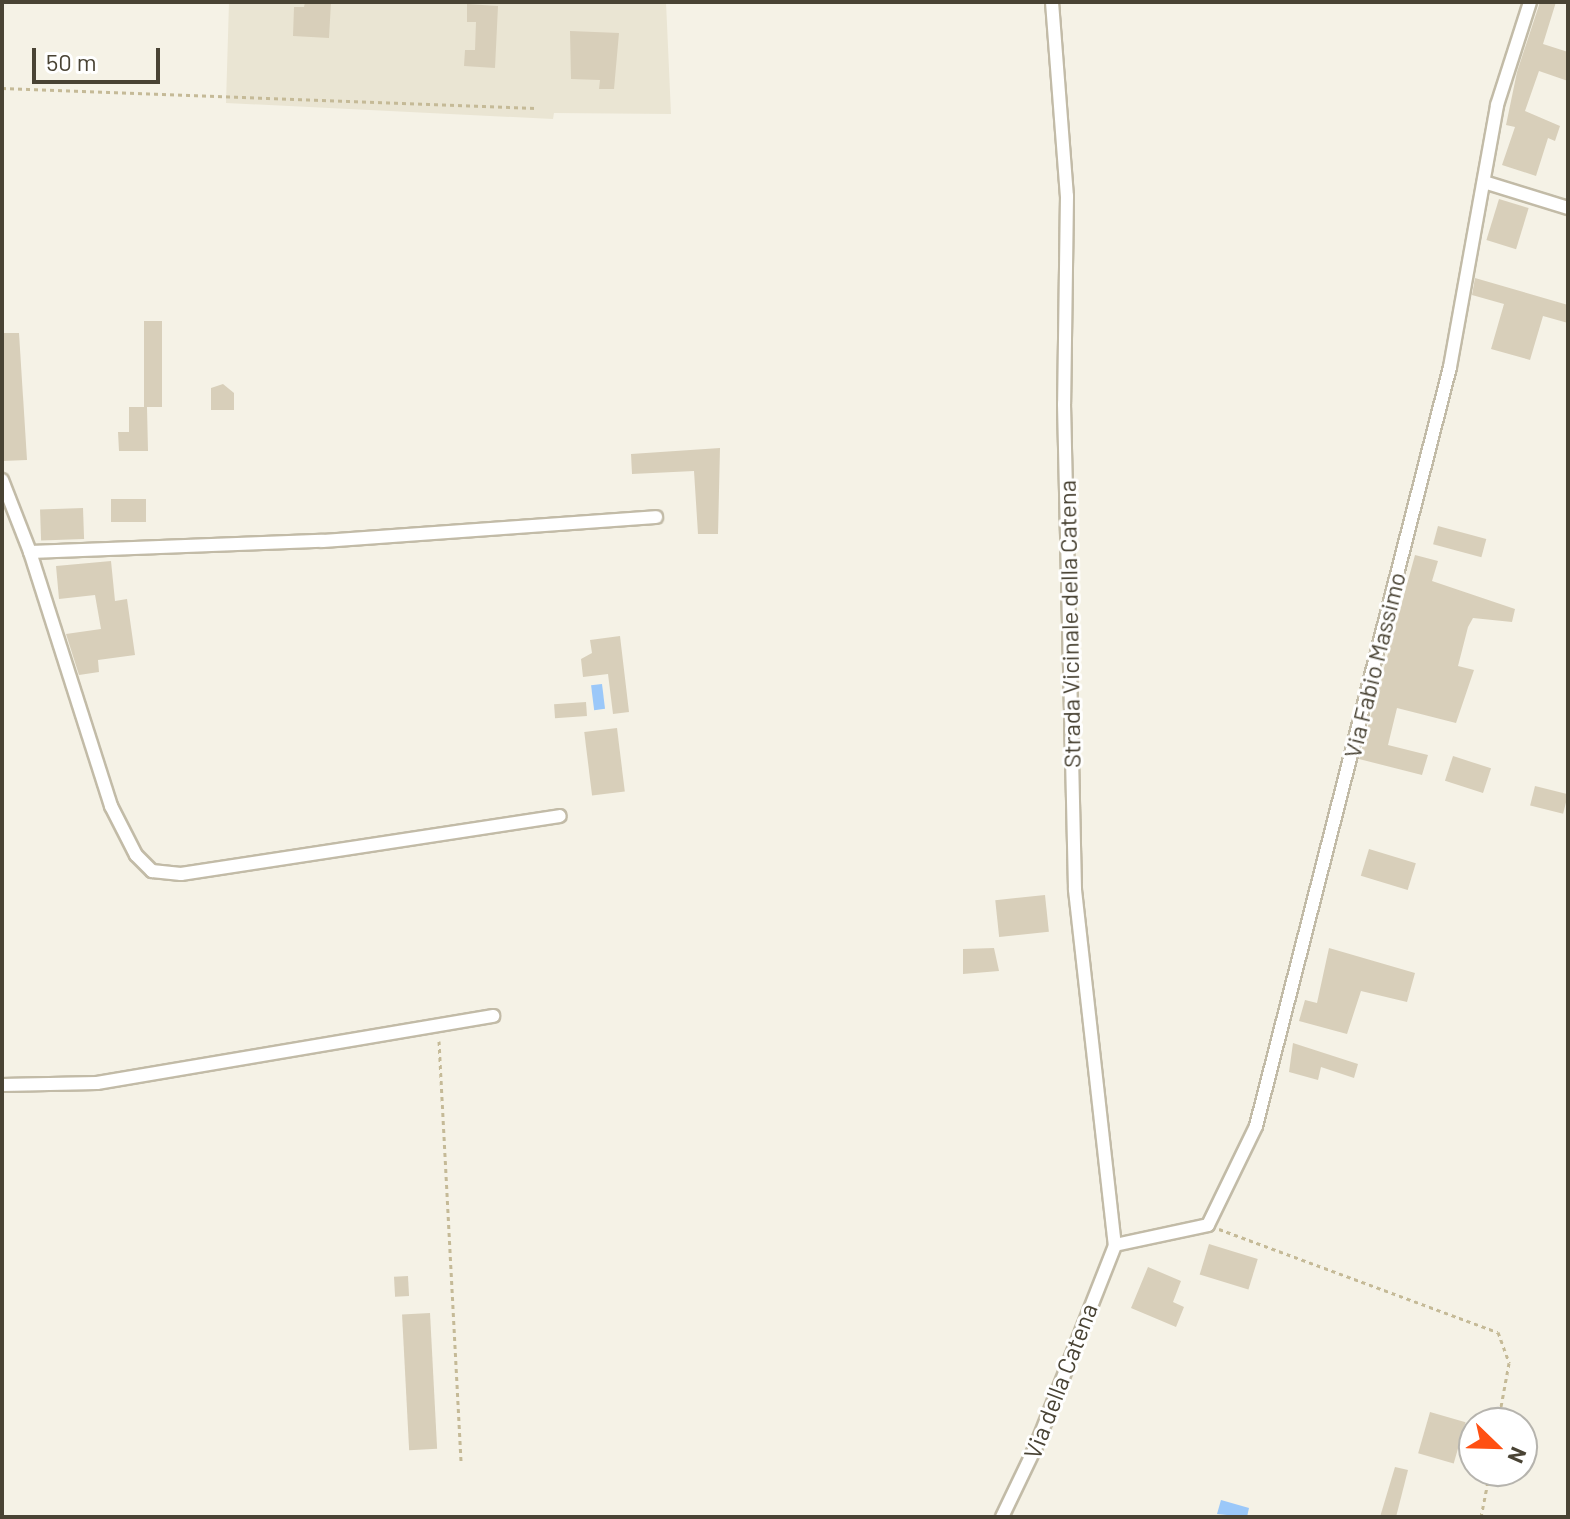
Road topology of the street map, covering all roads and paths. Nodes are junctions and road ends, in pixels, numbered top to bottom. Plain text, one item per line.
1 (1052, 2) edge
2 (1530, 2) edge
3 (2, 88) edge
4 (536, 108) dead end
5 (1484, 182) junction
6 (1568, 208) edge
7 (2, 480) edge
8 (656, 517) dead end
9 (30, 552) junction
10 (560, 816) dead end
11 (493, 1016) dead end
12 (438, 1025) junction
13 (2, 1085) edge
14 (1208, 1225) junction
15 (1115, 1245) junction
16 (1501, 1407) edge
17 (461, 1463) dead end
18 (1487, 1487) edge
19 (1002, 1517) edge
20 (1481, 1517) edge

1 - 15 street, Strada Vicinale della Catena
2 - 5 street, Via Fabio Massimo
3 - 4 path
5 - 6 street
5 - 14 street, Via Fabio Massimo
7 - 9 street
8 - 9 street
9 - 10 street
11 - 12 street
12 - 13 street
12 - 17 path
14 - 15 street
14 - 16 path
15 - 19 street, Via della Catena
18 - 20 path

